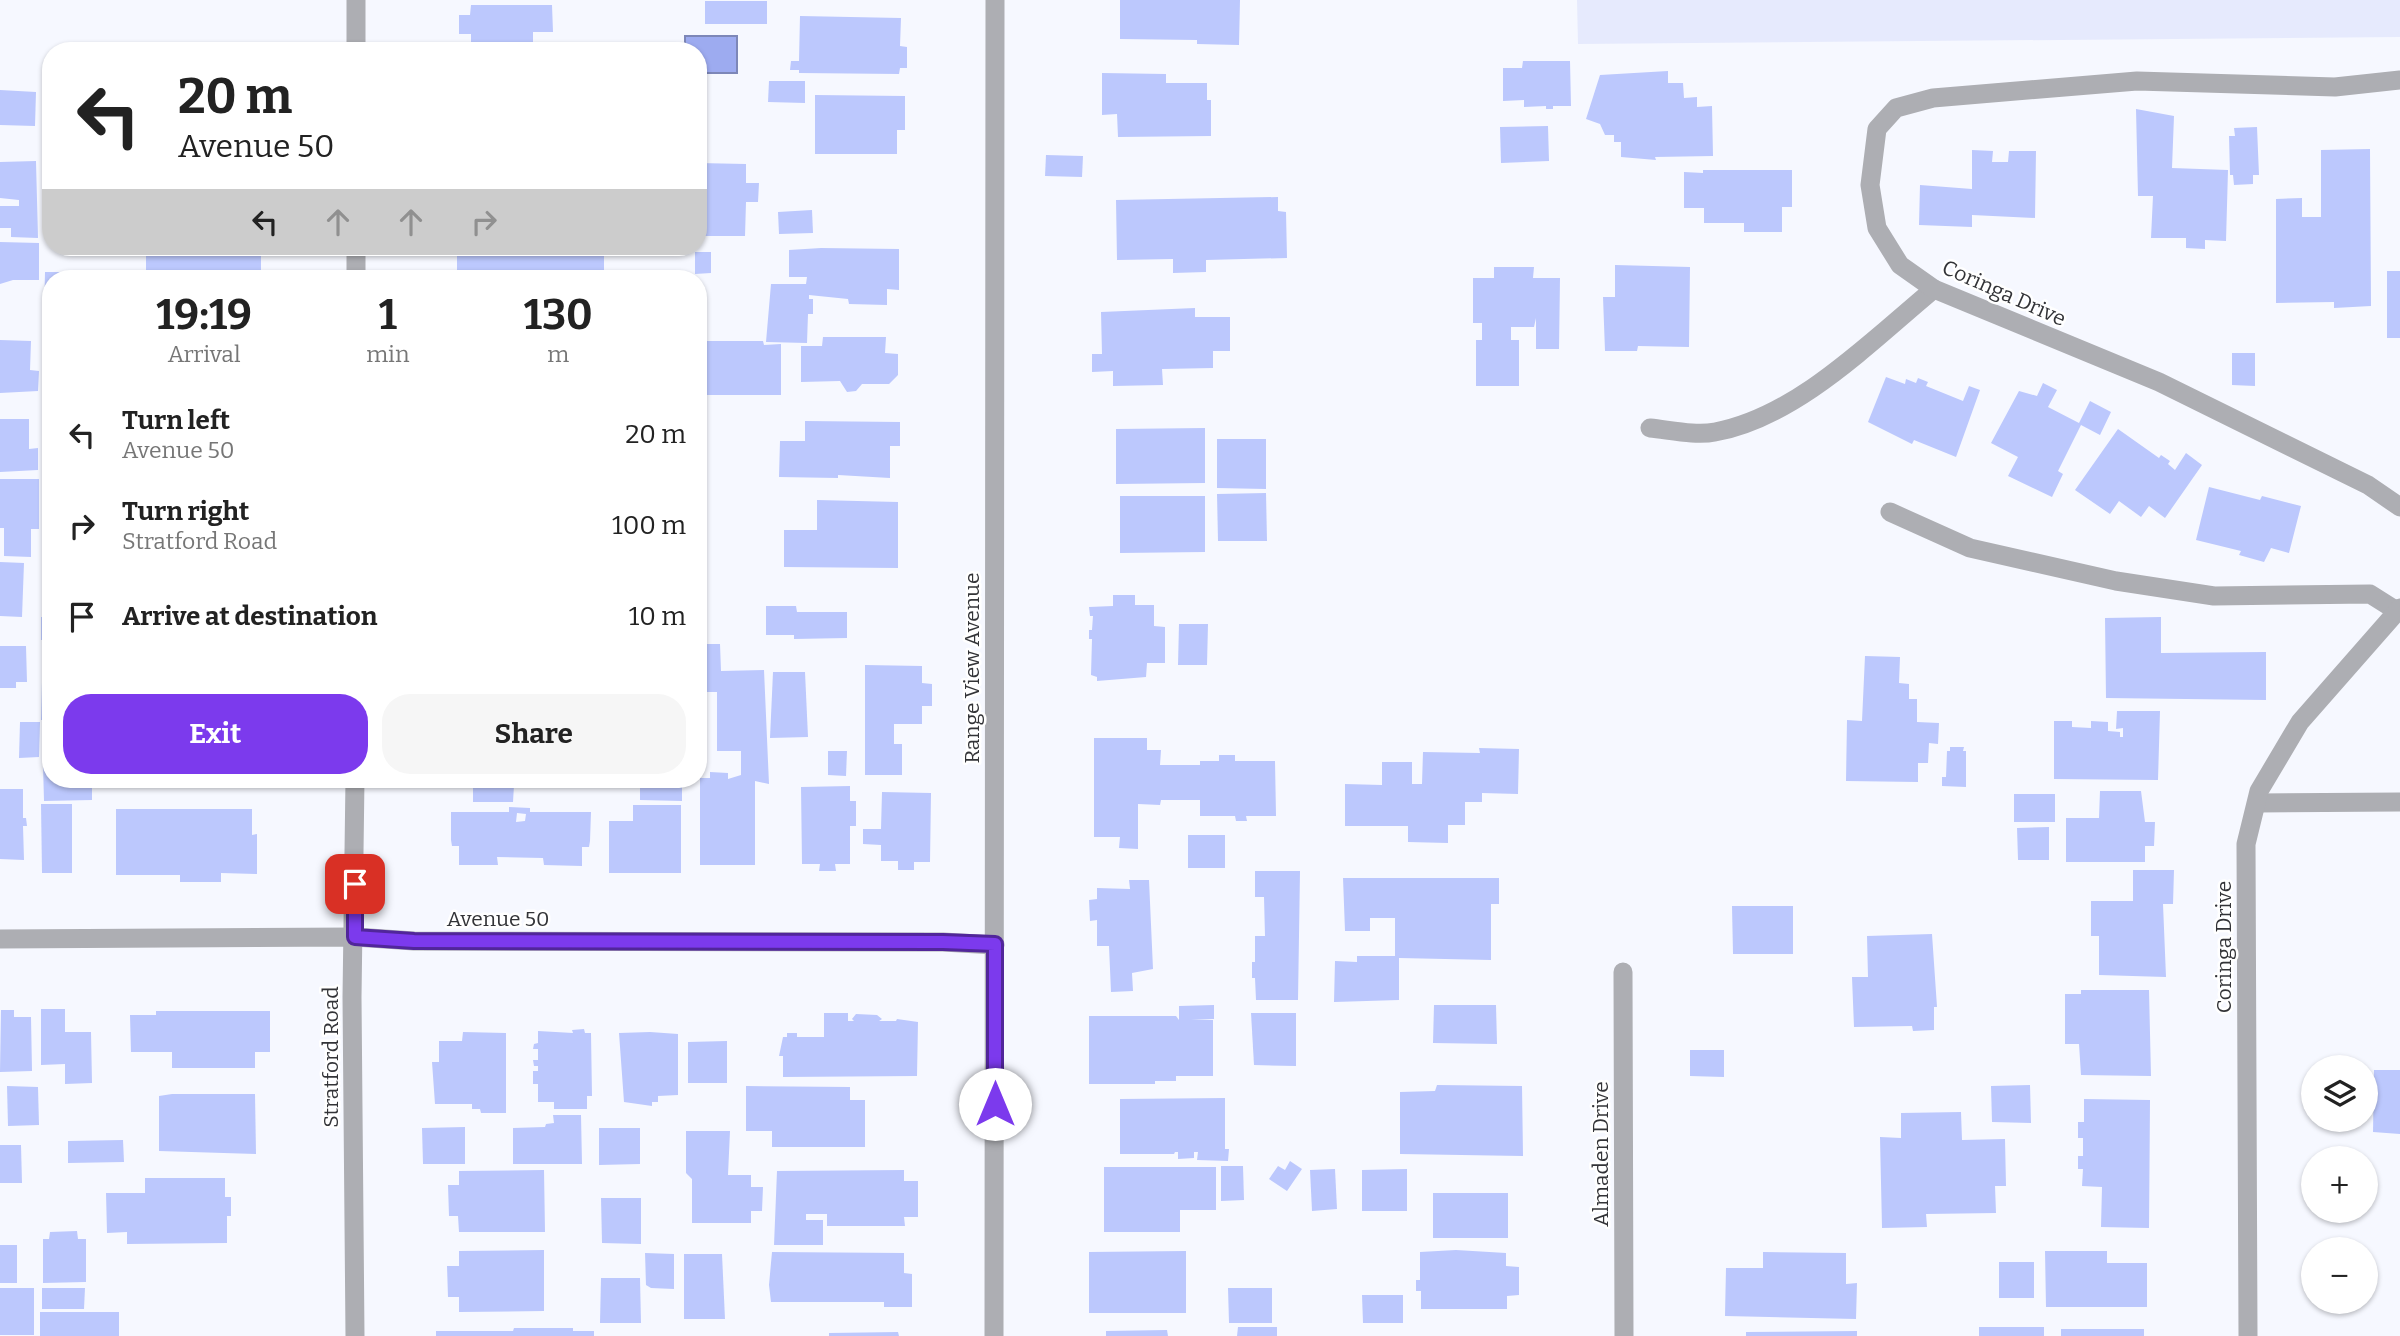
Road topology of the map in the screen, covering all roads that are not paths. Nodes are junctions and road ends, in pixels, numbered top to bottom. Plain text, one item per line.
1 (356, 0) edge
2 (995, 0) edge
3 (356, 42) edge
4 (2400, 80) edge
5 (1934, 289) junction
6 (1650, 428) dead end
7 (2400, 508) edge
8 (1890, 512) dead end
9 (2399, 609) edge
10 (355, 788) edge
11 (2400, 802) edge
12 (2257, 803) junction
13 (355, 937) junction
14 (0, 939) edge
15 (995, 944) junction
16 (1623, 972) dead end
17 (355, 1336) edge
18 (994, 1336) edge
19 (1624, 1336) edge
20 (2248, 1336) edge

1 - 3 street
2 - 15 street, Range View Avenue
4 - 5 street, Coringa Drive
5 - 6 street
5 - 7 street, Coringa Drive
8 - 9 street
9 - 12 street, Coringa Drive
10 - 13 street, Stratford Road
11 - 12 street
12 - 20 street, Coringa Drive
13 - 14 street, Avenue 50
13 - 15 street, Avenue 50
13 - 17 street, Stratford Road
15 - 18 street, Range View Avenue
16 - 19 street, Almaden Drive

